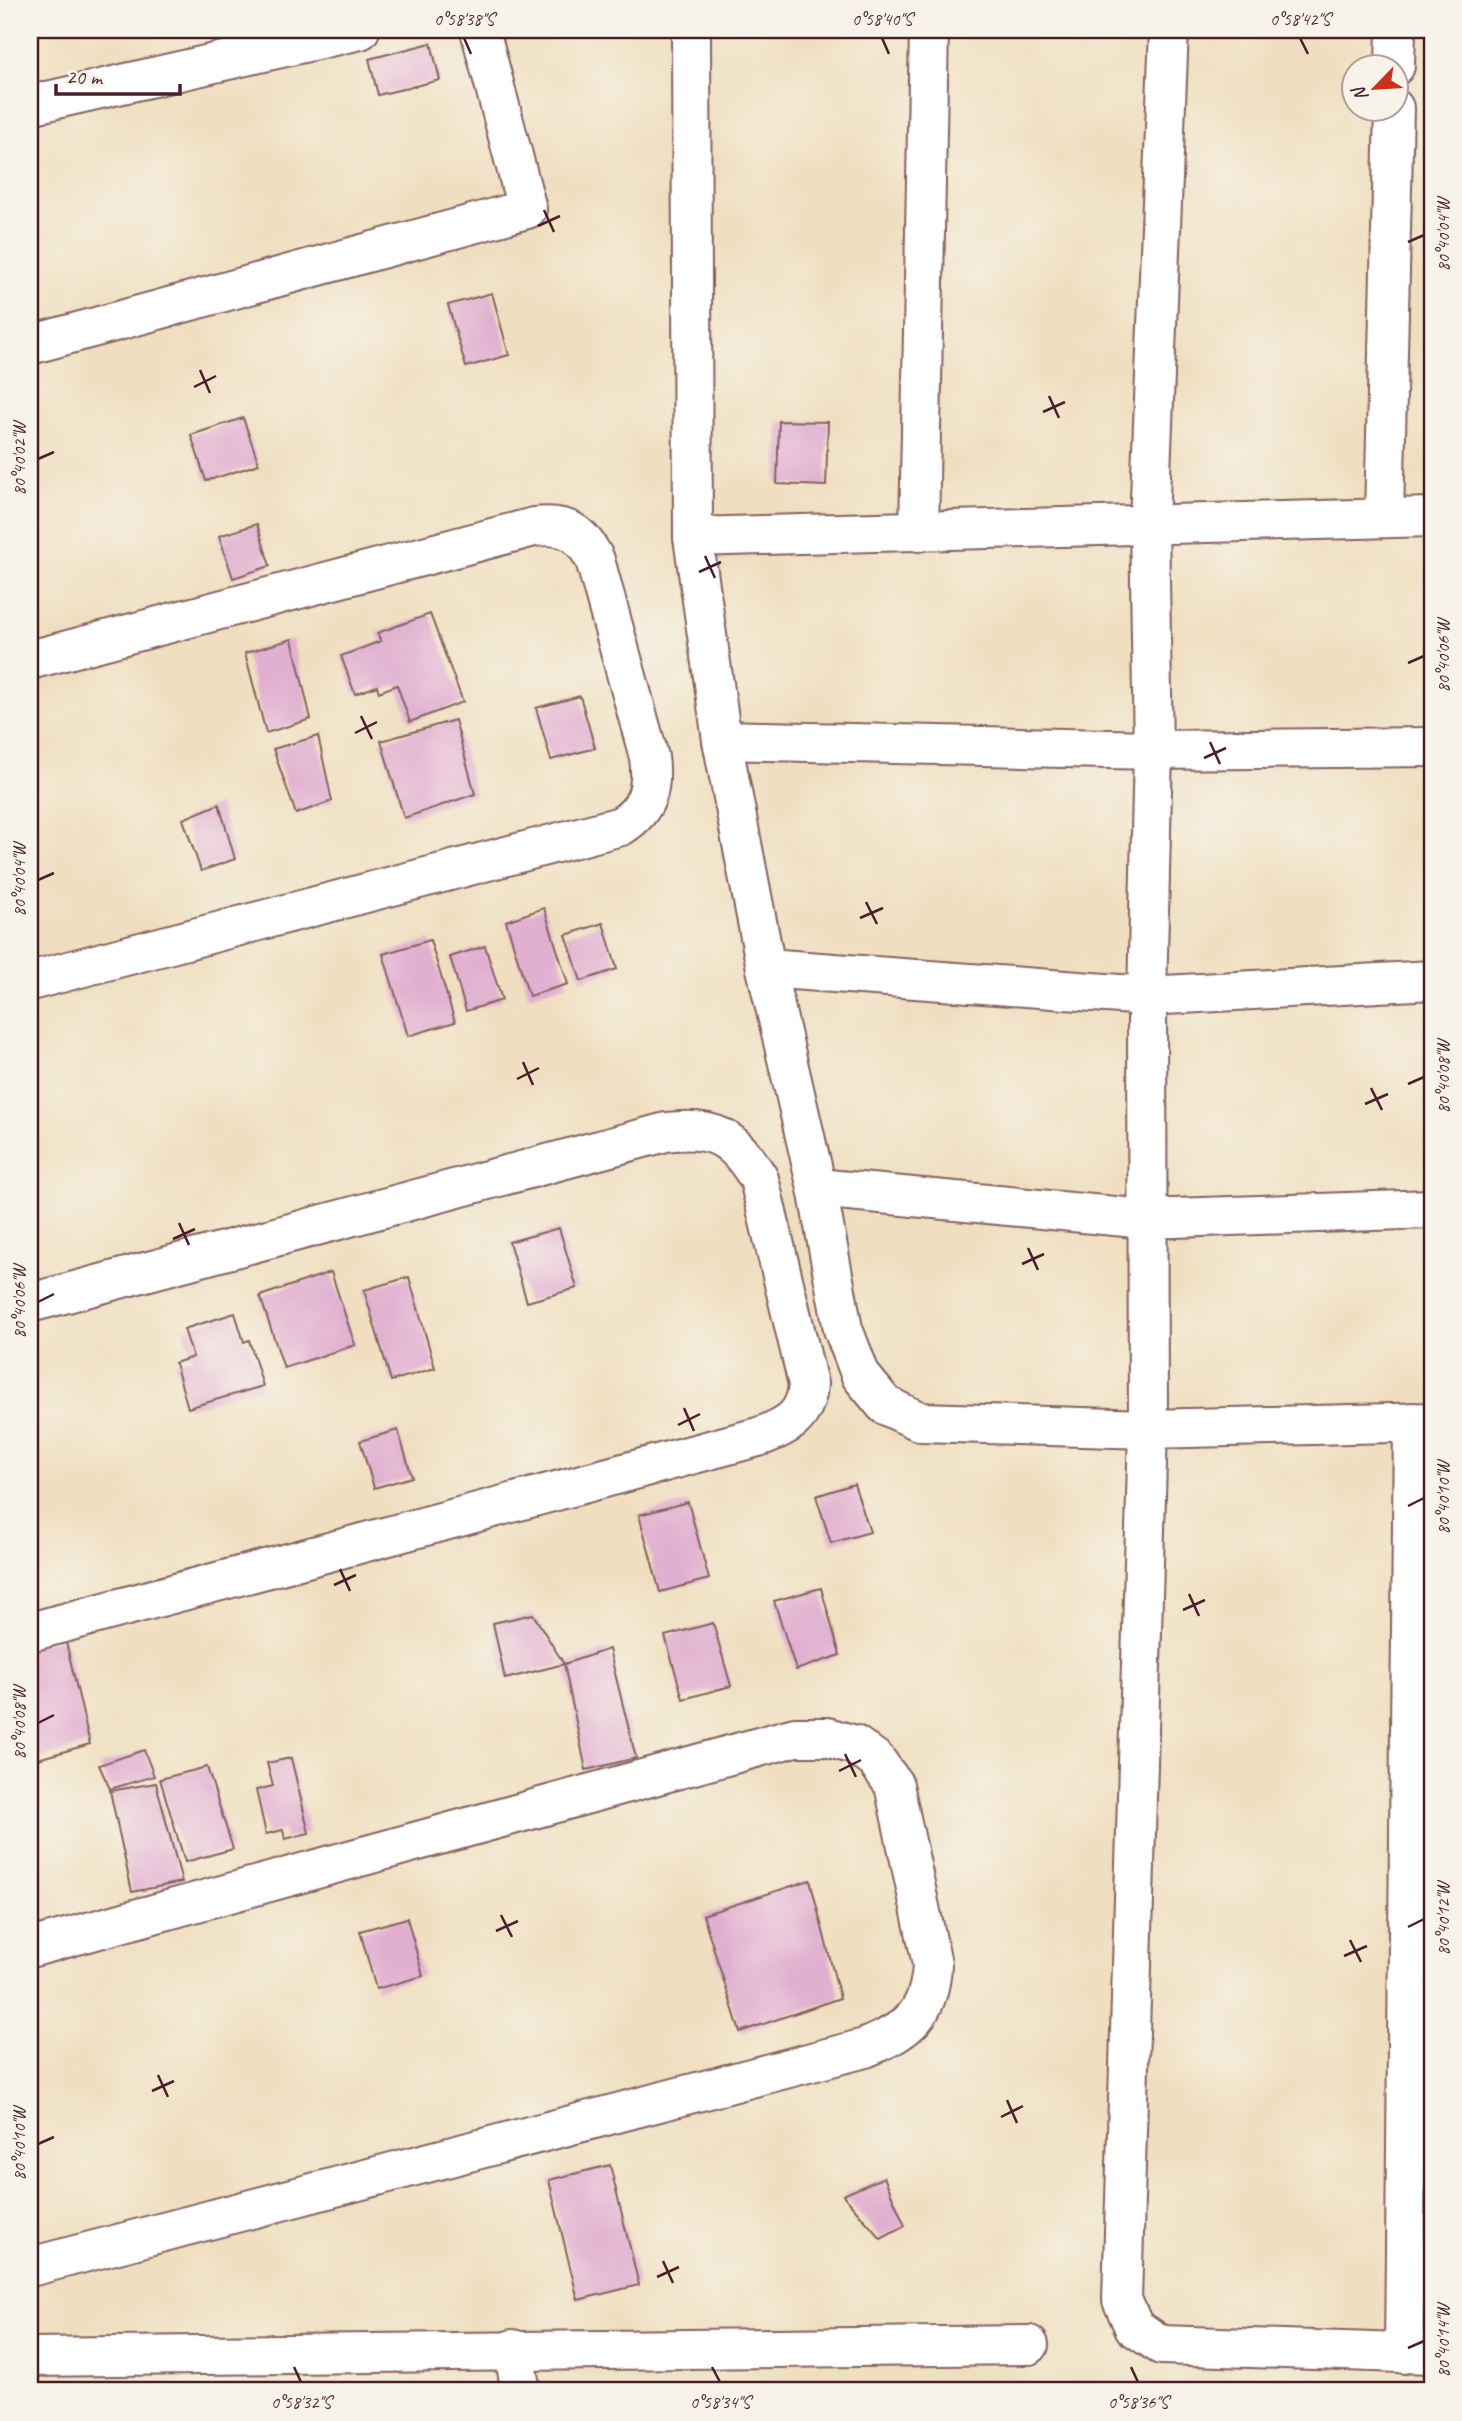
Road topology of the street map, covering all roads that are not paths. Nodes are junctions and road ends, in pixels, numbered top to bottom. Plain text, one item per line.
1 (360, 30) edge
2 (480, 30) edge
3 (691, 30) edge
4 (929, 30) edge
5 (1169, 30) edge
6 (1396, 30) edge
7 (1395, 52) edge
8 (30, 105) edge
9 (1394, 122) edge
10 (30, 345) edge
11 (1384, 517) junction
12 (1432, 517) edge
13 (1149, 523) junction
14 (919, 532) junction
15 (693, 537) junction
16 (30, 660) edge
17 (722, 740) junction
18 (1432, 747) edge
19 (1153, 750) junction
20 (766, 968) junction
21 (1432, 979) edge
22 (30, 981) edge
23 (1147, 996) junction
24 (817, 1188) junction
25 (1432, 1209) edge
26 (1146, 1219) junction
27 (30, 1303) edge
28 (1423, 1422) edge
29 (1148, 1429) junction
30 (30, 1632) edge
31 (30, 1948) edge
32 (30, 2267) edge
33 (1029, 2345) dead end
34 (513, 2349) junction
35 (1418, 2354) edge
36 (30, 2357) edge
37 (521, 2391) edge

1 - 8 street
2 - 10 street
3 - 15 street
4 - 14 street
5 - 13 street
6 - 7 street
9 - 11 street
11 - 12 street
11 - 13 street
13 - 14 street
13 - 19 street
14 - 15 street
15 - 17 street
16 - 22 street
17 - 19 street
17 - 20 street
18 - 19 street
19 - 23 street
20 - 23 street
20 - 24 street
21 - 23 street
23 - 26 street
24 - 26 street
24 - 29 street
25 - 26 street
26 - 29 street
27 - 30 street
28 - 29 street
28 - 35 street
29 - 35 street
31 - 32 street
33 - 34 street
34 - 36 street
34 - 37 street

